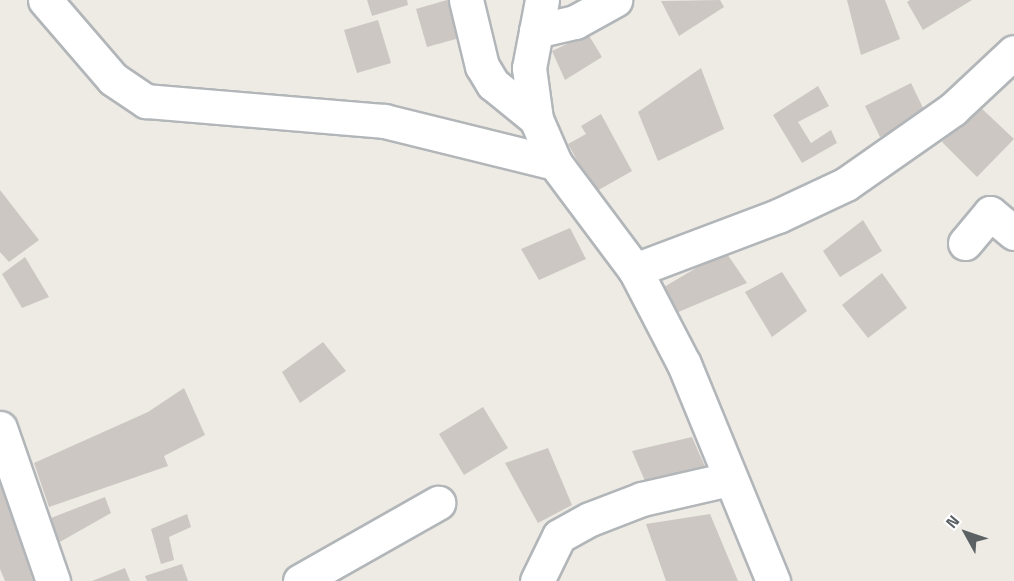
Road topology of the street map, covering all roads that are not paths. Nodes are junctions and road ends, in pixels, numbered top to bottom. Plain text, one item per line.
1 (45, 0) edge
2 (466, 0) edge
3 (542, 0) edge
4 (615, 0) edge
5 (536, 31) junction
6 (1014, 52) edge
7 (536, 119) junction
8 (555, 163) junction
9 (1014, 233) edge
10 (965, 243) dead end
11 (635, 270) junction
12 (0, 428) edge
13 (729, 479) junction
14 (438, 503) dead end
15 (313, 578) edge
16 (53, 581) edge
17 (537, 581) edge
18 (773, 581) edge

1 - 8 street
2 - 7 street
3 - 5 street
4 - 5 street
5 - 7 street
6 - 11 street
7 - 8 street
8 - 11 street
9 - 10 street
11 - 13 street
12 - 16 street
13 - 17 street
13 - 18 street
14 - 15 street

